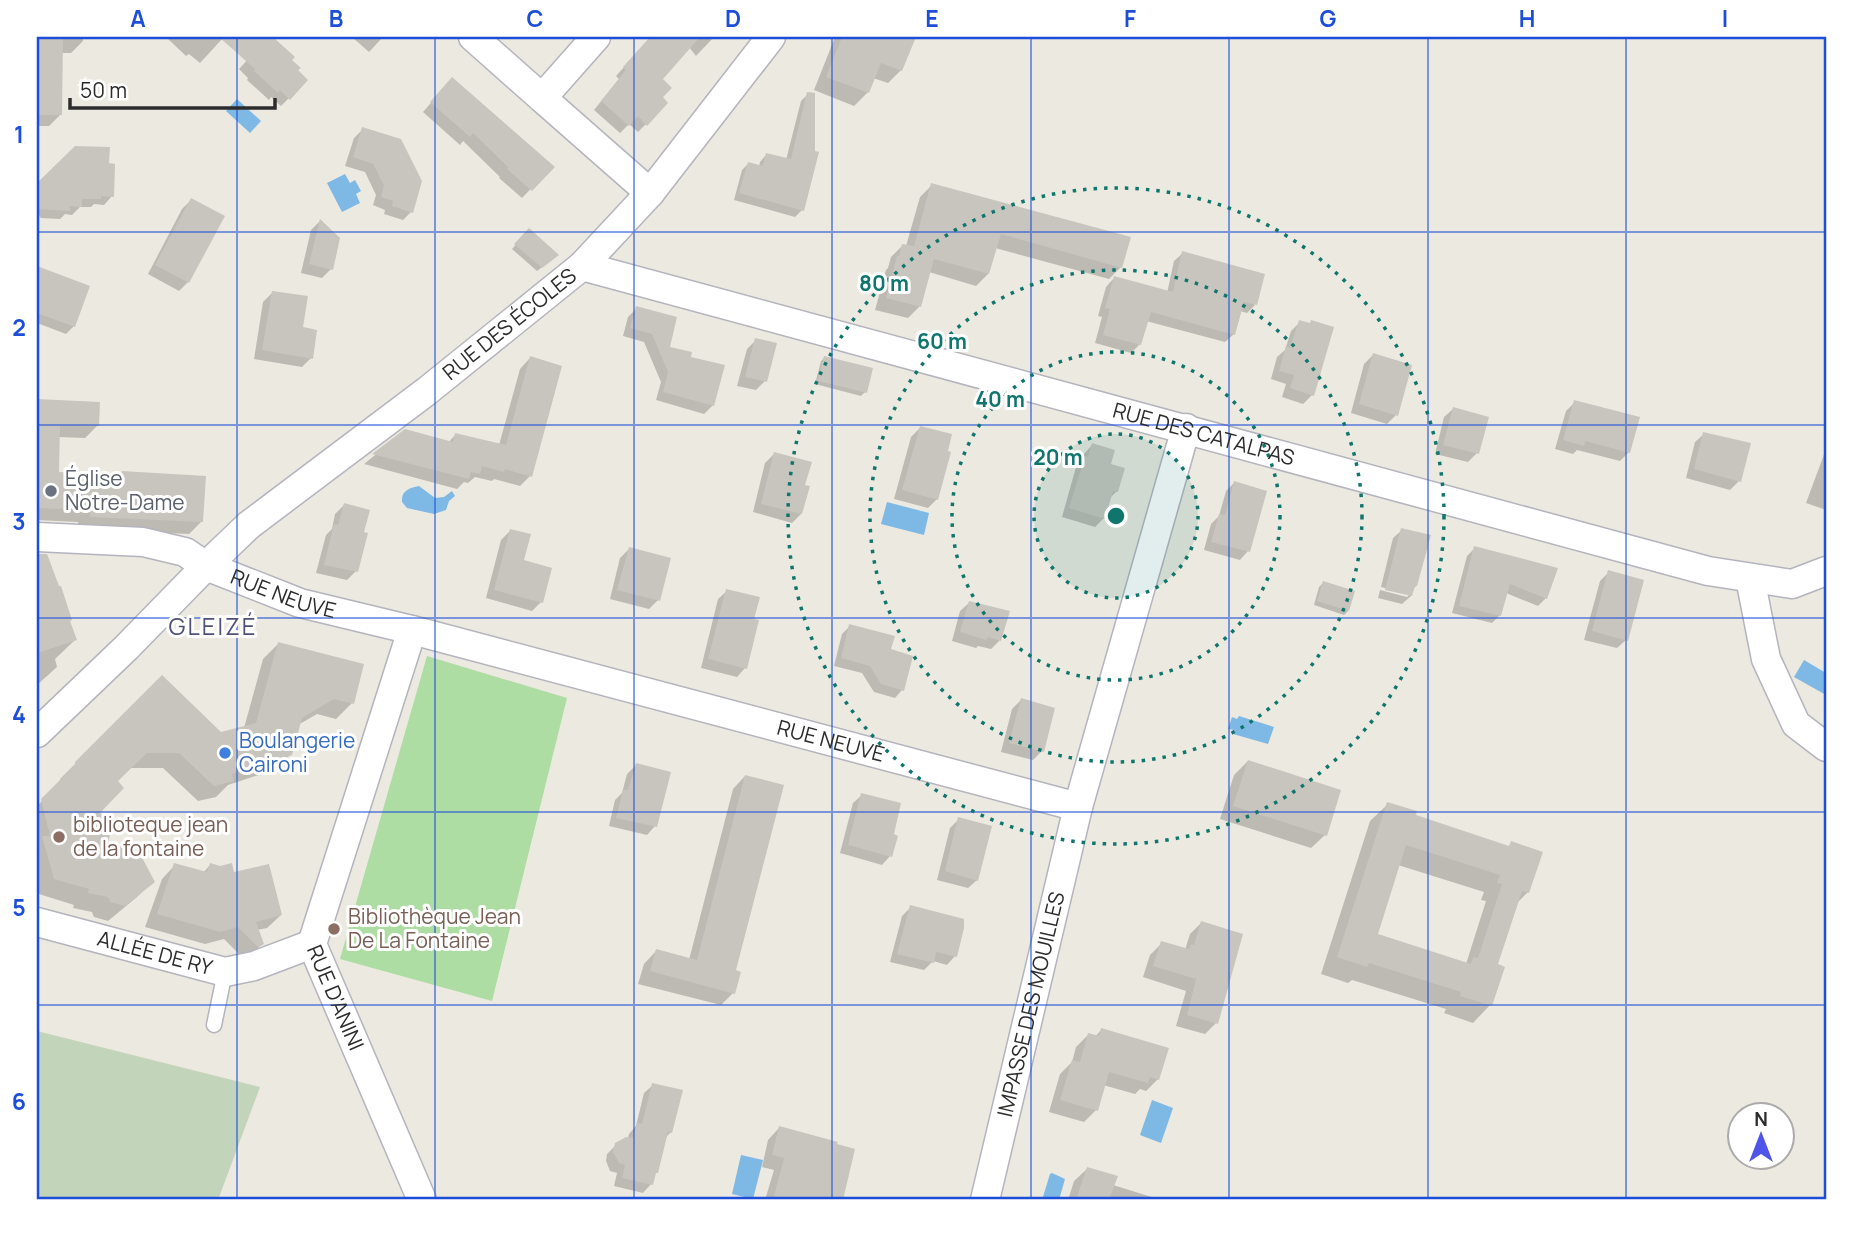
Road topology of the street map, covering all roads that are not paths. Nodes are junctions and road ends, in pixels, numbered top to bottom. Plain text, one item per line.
1 (474, 37) edge
2 (596, 37) edge
3 (771, 37) edge
4 (542, 98) junction
5 (650, 193) junction
6 (582, 266) junction
7 (1186, 428) junction
8 (37, 537) edge
9 (206, 566) junction
10 (1826, 571) edge
11 (1750, 578) junction
12 (412, 630) junction
13 (37, 733) edge
14 (1826, 747) edge
15 (1078, 807) junction
16 (37, 922) edge
17 (312, 944) junction
18 (225, 972) junction
19 (215, 1025) dead end
20 (422, 1200) edge
21 (985, 1200) edge

1 - 4 street
2 - 4 street
3 - 5 street, RUE DES ÉCOLES
4 - 5 street
5 - 6 street, RUE DES ÉCOLES
6 - 7 street, RUE DES CATALPAS
6 - 9 street, RUE DES ÉCOLES
7 - 11 street, RUE DES CATALPAS
7 - 15 street
8 - 9 street, RUE NEUVE
9 - 12 street, RUE NEUVE
9 - 13 street, RUE DES ÉCOLES
10 - 11 street, RUE DES CATALPAS
11 - 14 street
12 - 15 street, RUE NEUVE
12 - 17 street, RUE D'ANINI
15 - 21 street, IMPASSE DES MOUILLES
16 - 18 street, ALLÉE DE RY
17 - 18 street, ALLÉE DE RY
17 - 20 street, RUE D'ANINI
18 - 19 lane

